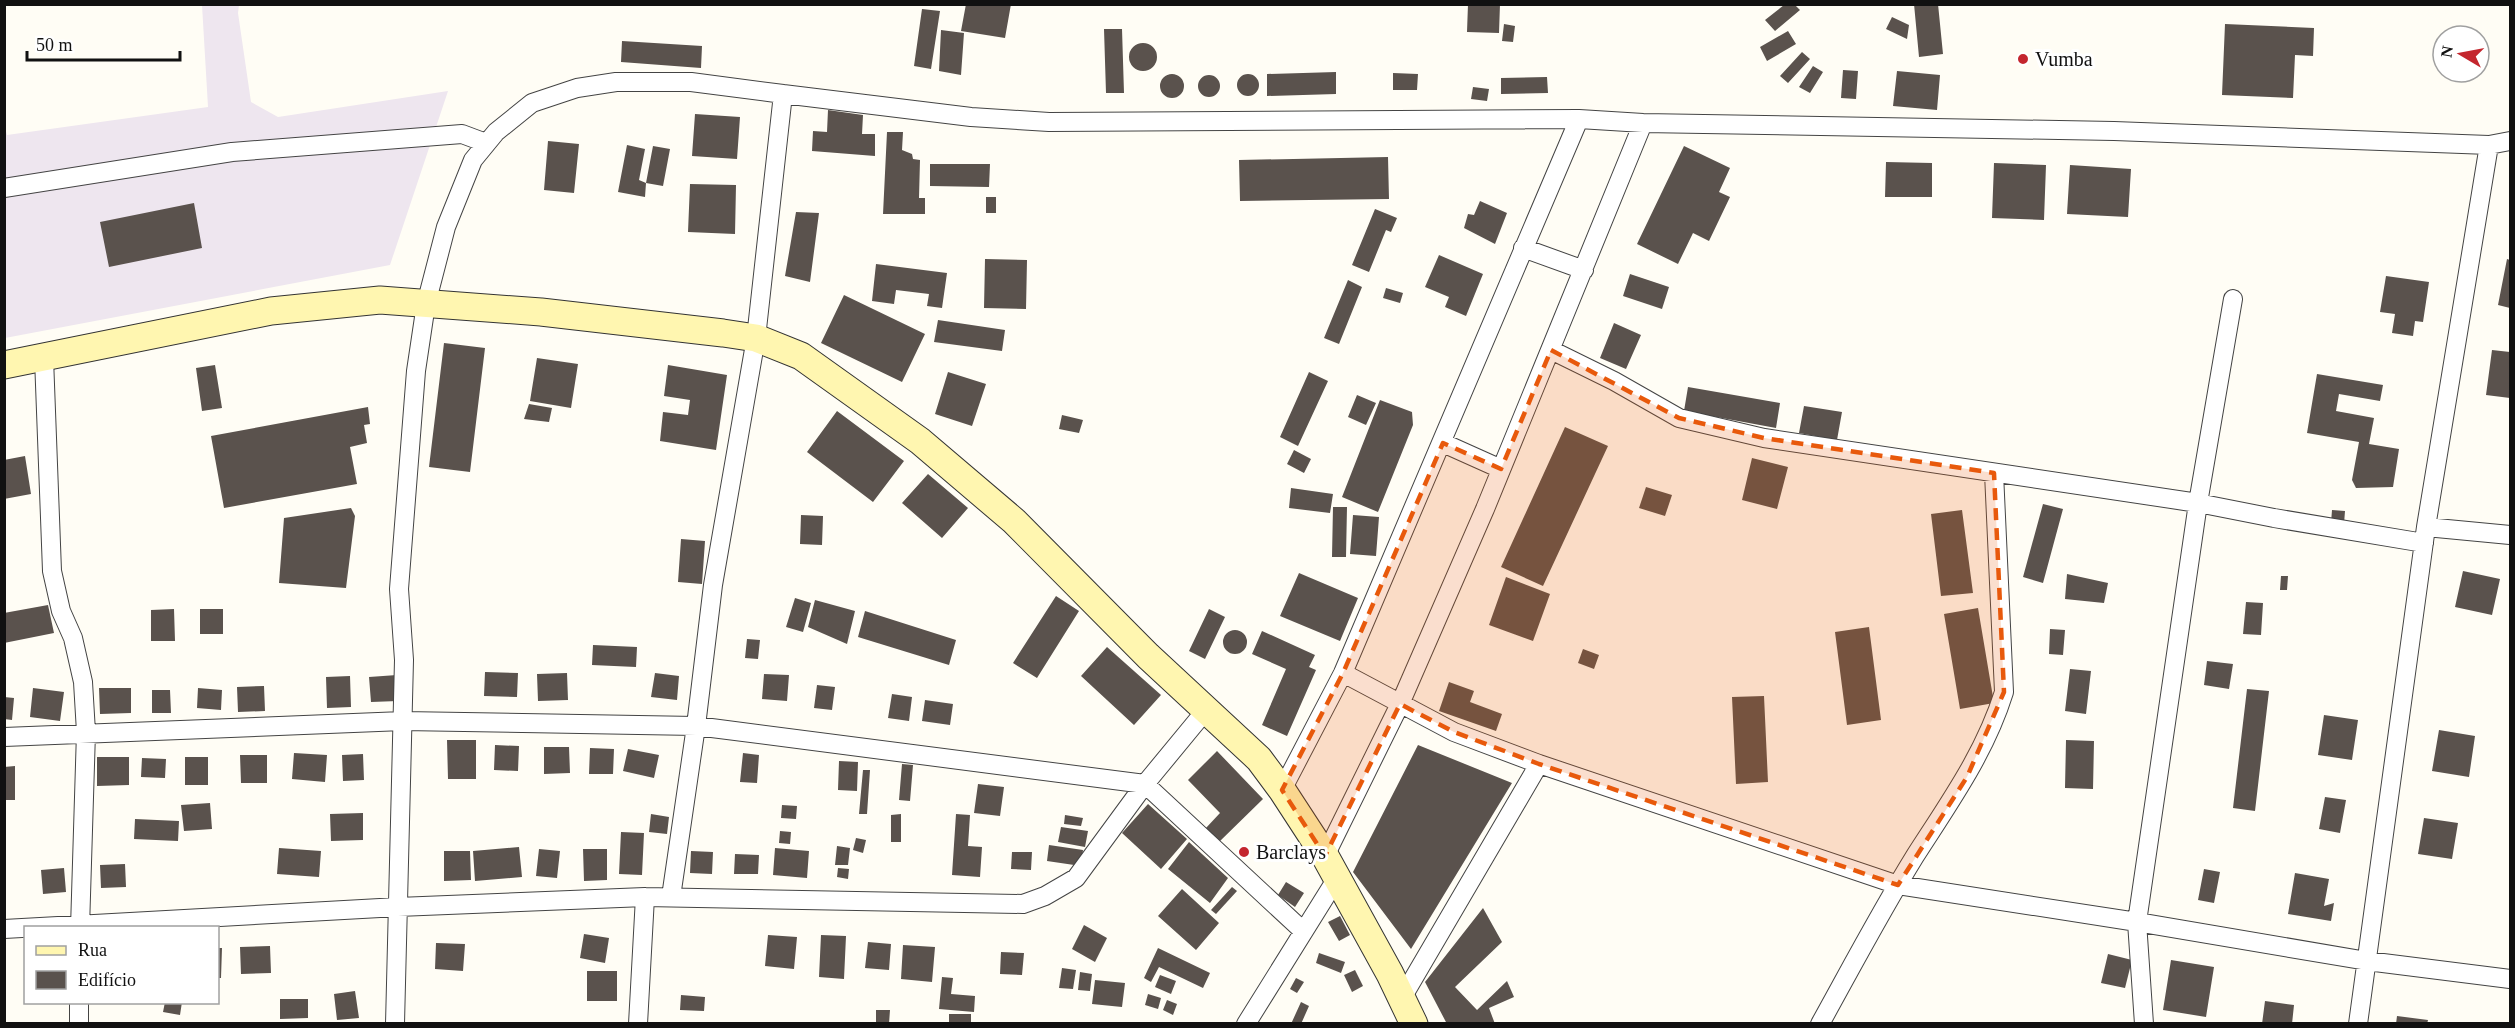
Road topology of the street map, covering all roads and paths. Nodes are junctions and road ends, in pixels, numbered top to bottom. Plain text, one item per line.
1 (783, 94) junction
2 (1579, 119) junction
3 (1643, 123) junction
4 (2511, 141) edge
5 (486, 143) junction
6 (2489, 145) junction
7 (4, 188) edge
8 (1522, 248) junction
9 (1584, 270) junction
10 (2233, 298) dead end
11 (426, 304) junction
12 (756, 338) junction
13 (1551, 350) junction
14 (44, 358) junction
15 (4, 365) edge
16 (1443, 443) junction
17 (1501, 469) junction
18 (1994, 473) junction
19 (2198, 503) junction
20 (2425, 535) junction
21 (2511, 535) edge
22 (1343, 673) junction
23 (1400, 704) junction
24 (1206, 710) junction
25 (403, 721) junction
26 (696, 726) junction
27 (87, 732) junction
28 (4, 737) edge
29 (1539, 764) junction
30 (1145, 784) junction
31 (1282, 790) junction
32 (1331, 867) junction
33 (1898, 885) junction
34 (645, 897) junction
35 (671, 897) junction
36 (398, 907) junction
37 (2137, 922) junction
38 (80, 926) edge
39 (24, 928) edge
40 (4, 929) edge
41 (1302, 930) junction
42 (2367, 961) junction
43 (2511, 979) edge
44 (1402, 998) junction
45 (79, 1004) edge
46 (79, 1023) edge
47 (395, 1023) edge
48 (638, 1023) edge
49 (1246, 1023) edge
50 (1414, 1023) edge
51 (1820, 1023) edge
52 (2144, 1023) edge
53 (2358, 1023) edge

1 - 2 street
1 - 5 street
1 - 12 street
2 - 3 street
2 - 8 street
3 - 6 street
3 - 9 street
4 - 6 street
5 - 7 street
5 - 11 street
6 - 20 street
8 - 9 street
8 - 16 street
9 - 13 street
10 - 19 street
11 - 12 street
11 - 14 street
11 - 25 street
12 - 24 street
12 - 26 street
13 - 17 street
13 - 18 street
14 - 15 street
14 - 27 street
16 - 17 street
16 - 22 street
17 - 23 street
18 - 19 street
18 - 33 street
19 - 20 street
19 - 37 street
20 - 21 street
20 - 42 street
22 - 23 street
22 - 31 street
23 - 29 street
23 - 32 street
24 - 30 street
24 - 31 street
25 - 26 street
25 - 27 street
25 - 36 street
26 - 30 street
26 - 35 street
27 - 28 street
27 - 38 street
29 - 33 street
29 - 44 street
30 - 35 street
30 - 41 street
31 - 32 street
32 - 41 street
32 - 44 street
33 - 37 street
33 - 51 street
34 - 35 street
34 - 36 street
34 - 48 street
36 - 38 street
36 - 47 street
37 - 42 street
37 - 52 street
39 - 40 street
41 - 49 street
42 - 43 street
42 - 53 street
44 - 50 street
45 - 46 street

